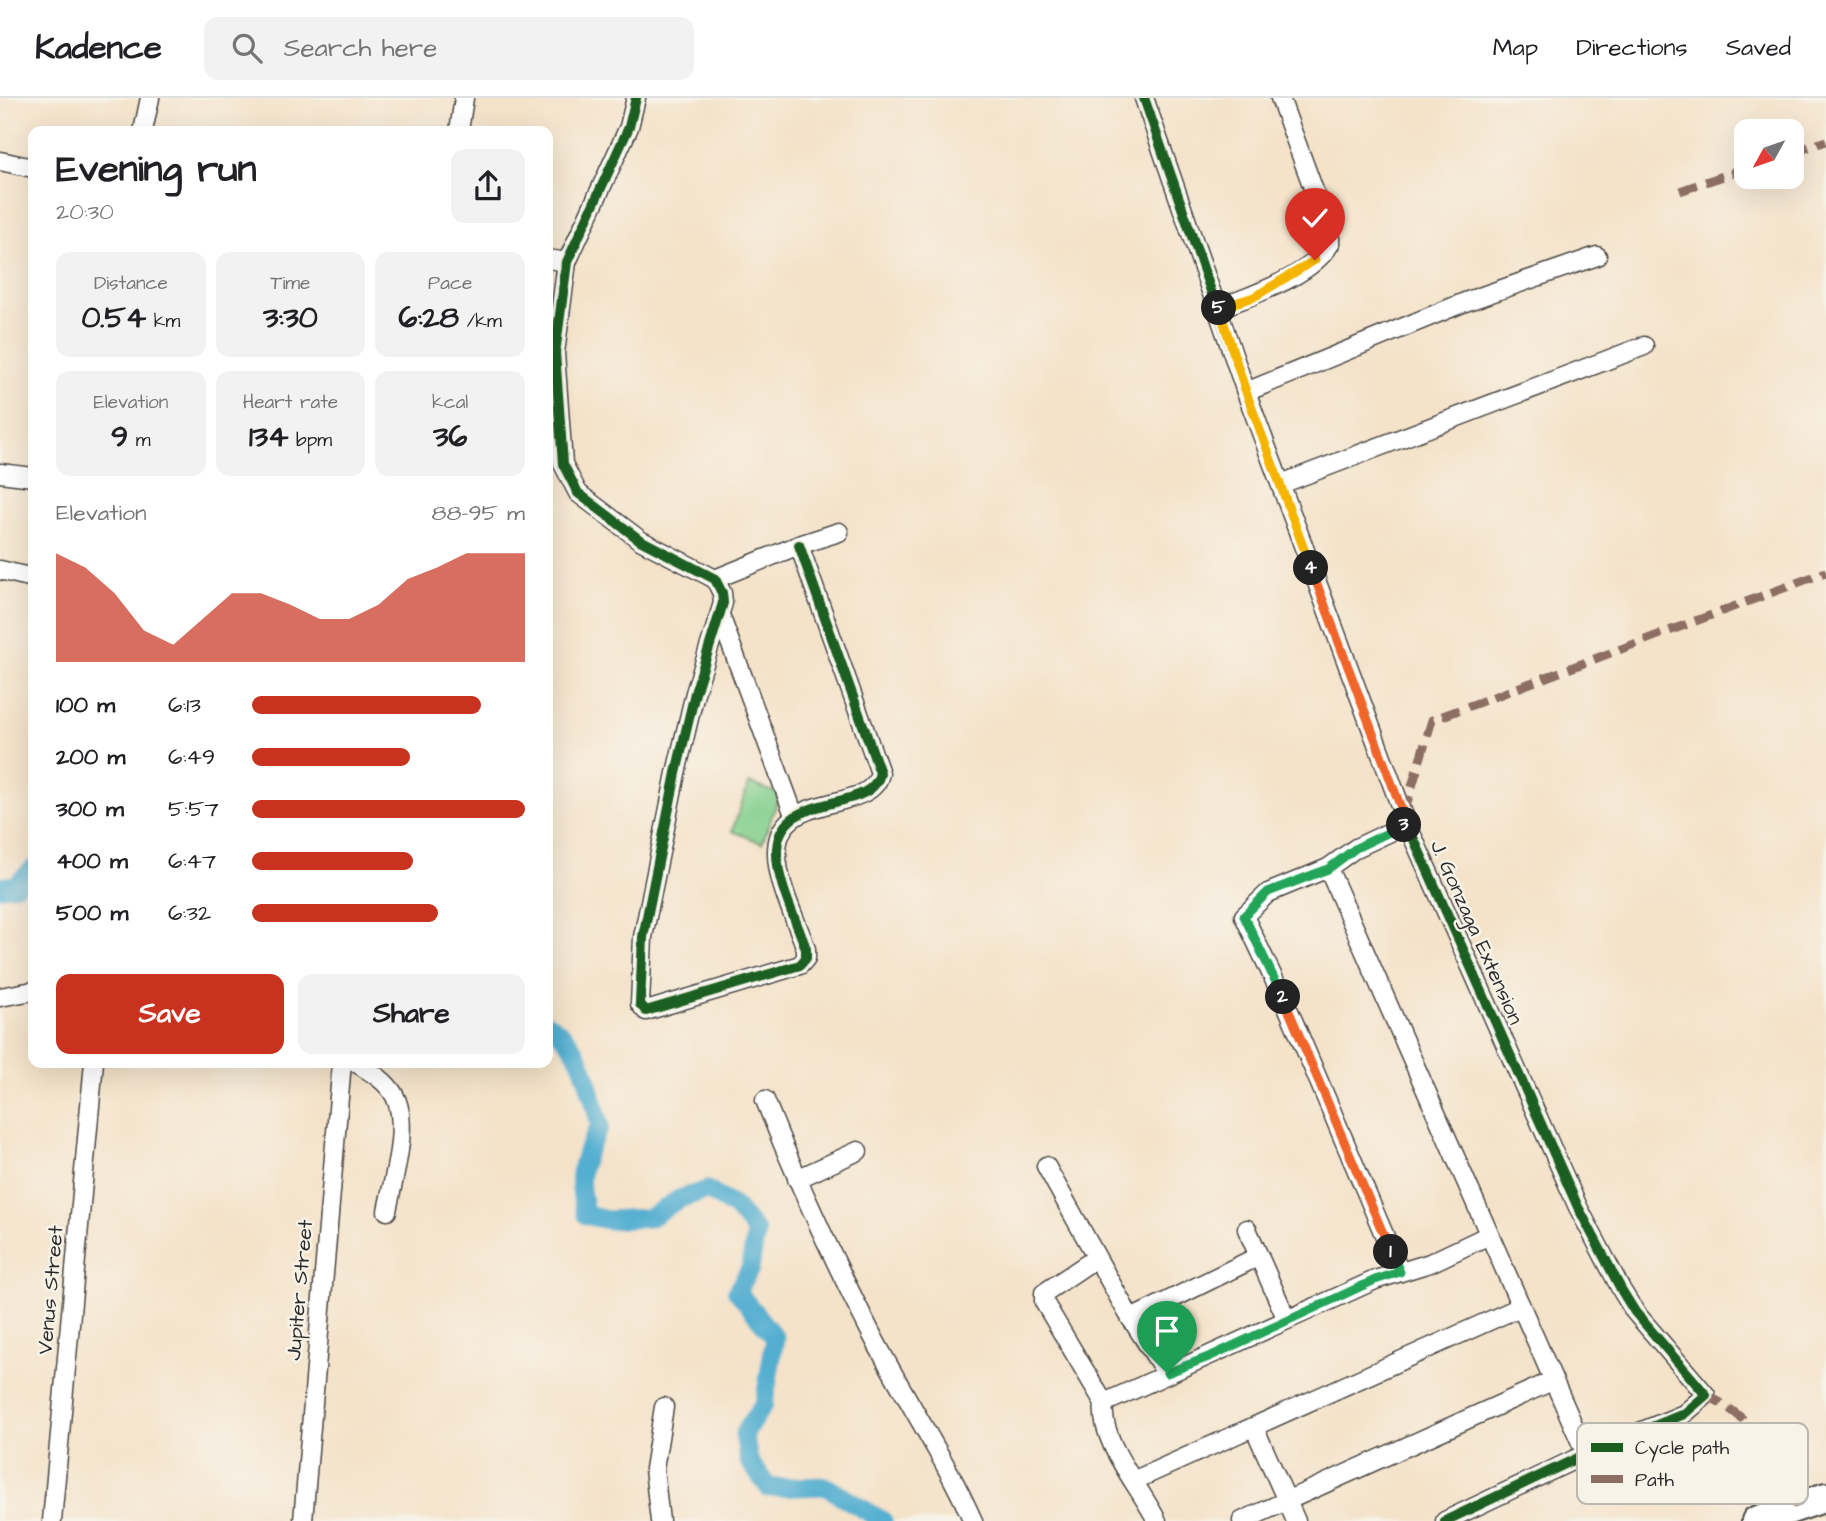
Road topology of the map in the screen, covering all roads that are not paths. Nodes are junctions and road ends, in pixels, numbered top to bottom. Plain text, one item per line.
1 (150, 98) edge
2 (464, 98) edge
3 (636, 98) edge
4 (1144, 98) edge
5 (1280, 98) edge
6 (145, 126) edge
7 (459, 126) edge
8 (0, 161) edge
9 (28, 167) edge
10 (1597, 256) dead end
11 (553, 260) edge
12 (567, 262) junction
13 (1218, 309) junction
14 (1644, 346) dead end
15 (1246, 392) junction
16 (0, 473) edge
17 (28, 476) edge
18 (1281, 484) junction
19 (839, 532) dead end
20 (799, 545) junction
21 (0, 570) edge
22 (28, 577) edge
23 (715, 579) junction
24 (720, 615) junction
25 (794, 816) junction
26 (1407, 824) junction
27 (1328, 869) junction
28 (28, 991) edge
29 (0, 997) edge
30 (93, 1068) edge
31 (341, 1068) edge
32 (365, 1068) edge
33 (765, 1100) dead end
34 (858, 1151) dead end
35 (1046, 1166) dead end
36 (797, 1179) junction
37 (387, 1211) dead end
38 (1247, 1229) dead end
39 (1489, 1235) junction
40 (1259, 1256) junction
41 (1096, 1258) junction
42 (1400, 1272) junction
43 (1520, 1307) junction
44 (1131, 1319) junction
45 (1287, 1320) junction
46 (1167, 1373) junction
47 (1552, 1381) junction
48 (1104, 1403) junction
49 (664, 1407) dead end
50 (1662, 1423) edge
51 (1254, 1426) junction
52 (1577, 1435) edge
53 (1577, 1458) edge
54 (1135, 1480) junction
55 (1826, 1497) edge
56 (1287, 1501) junction
57 (1808, 1503) edge
58 (1806, 1504) edge
59 (52, 1521) edge
60 (303, 1521) edge
61 (660, 1521) edge
62 (973, 1521) edge
63 (1157, 1521) edge
64 (1242, 1521) edge
65 (1296, 1521) edge
66 (1445, 1521) edge
67 (1756, 1521) edge

1 - 6 street
2 - 7 street
3 - 12 street
4 - 13 street, J. Gonzaga Extension
5 - 13 street
8 - 9 street
10 - 15 street
11 - 12 street
12 - 23 street
13 - 15 street, J. Gonzaga Extension
14 - 18 street
15 - 18 street, J. Gonzaga Extension
16 - 17 street
18 - 26 street, J. Gonzaga Extension
19 - 20 street
20 - 23 street
20 - 25 street
21 - 22 street
23 - 24 street
24 - 25 street
24 - 25 street
26 - 27 street
26 - 50 street, J. Gonzaga Extension
27 - 39 street
27 - 42 street
28 - 29 street
30 - 59 street, Venus Street
31 - 60 street, Jupiter Street
32 - 37 street
33 - 36 street
34 - 36 street
35 - 41 street
36 - 62 street
38 - 40 street
39 - 42 street
39 - 43 street
40 - 44 street
40 - 45 street
41 - 44 street
41 - 48 street
42 - 45 street
43 - 47 street
43 - 51 street
44 - 46 street
45 - 46 street
46 - 48 street
47 - 52 street
47 - 56 street
48 - 54 street
49 - 61 street
51 - 54 street
51 - 56 street
53 - 66 street
54 - 63 street
55 - 57 main road
56 - 64 street
56 - 65 street
58 - 67 main road

